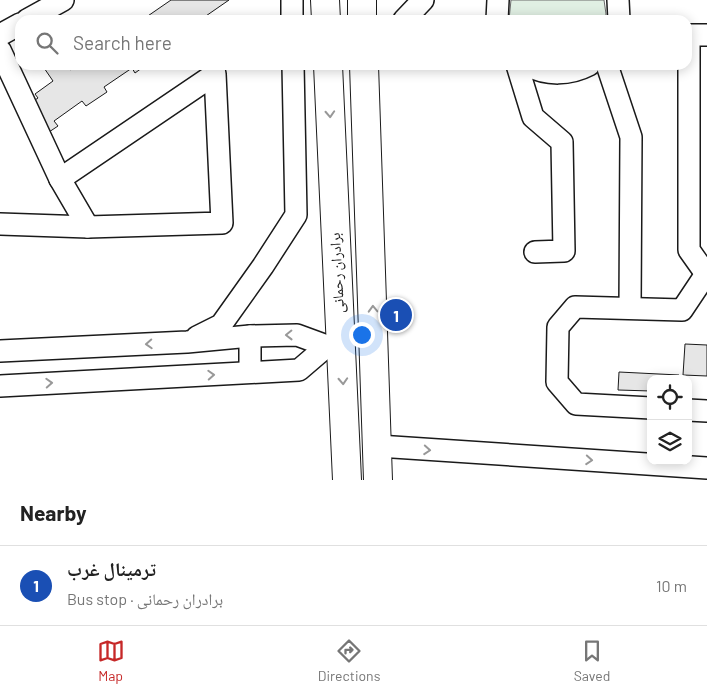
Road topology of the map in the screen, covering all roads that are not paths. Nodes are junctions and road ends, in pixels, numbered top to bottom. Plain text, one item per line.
1 (63, 0) edge
2 (292, 0) edge
3 (325, 0) edge
4 (362, 0) edge
5 (423, 0) edge
6 (498, 0) edge
7 (618, 0) edge
8 (36, 15) edge
9 (292, 15) edge
10 (326, 15) edge
11 (362, 15) edge
12 (409, 15) edge
13 (497, 15) edge
14 (619, 15) edge
15 (15, 27) edge
16 (0, 35) edge
17 (694, 35) edge
18 (0, 50) edge
19 (293, 70) edge
20 (328, 70) edge
21 (364, 70) edge
22 (518, 70) edge
23 (540, 70) edge
24 (576, 70) edge
25 (610, 70) edge
26 (60, 180) junction
27 (0, 224) edge
28 (88, 227) junction
29 (534, 252) dead end
30 (706, 274) edge
31 (630, 308) junction
32 (250, 336) junction
33 (187, 342) junction
34 (334, 346) junction
35 (0, 351) edge
36 (250, 372) junction
37 (0, 386) edge
38 (647, 408) edge
39 (692, 410) edge
40 (707, 410) edge
41 (378, 446) junction
42 (707, 468) edge
43 (347, 480) edge
44 (378, 480) edge

1 - 8 street
2 - 9 street
3 - 10 main road
4 - 11 main road
5 - 12 street
6 - 13 street
7 - 14 street
15 - 16 street
17 - 30 street
18 - 26 street
19 - 33 street
20 -> 34 main road, برادران رحمانی
41 -> 21 main road
22 - 29 street
23 - 24 street
25 - 31 street
26 - 28 street
26 - 28 street
27 - 28 street
30 - 31 street
31 - 38 street
32 - 33 street
34 -> 32 street
32 - 36 street
33 -> 35 street
34 - 36 street
34 -> 43 main road, برادران رحمانی
37 -> 36 street
39 - 40 street
41 -> 42 street
41 - 44 main road

